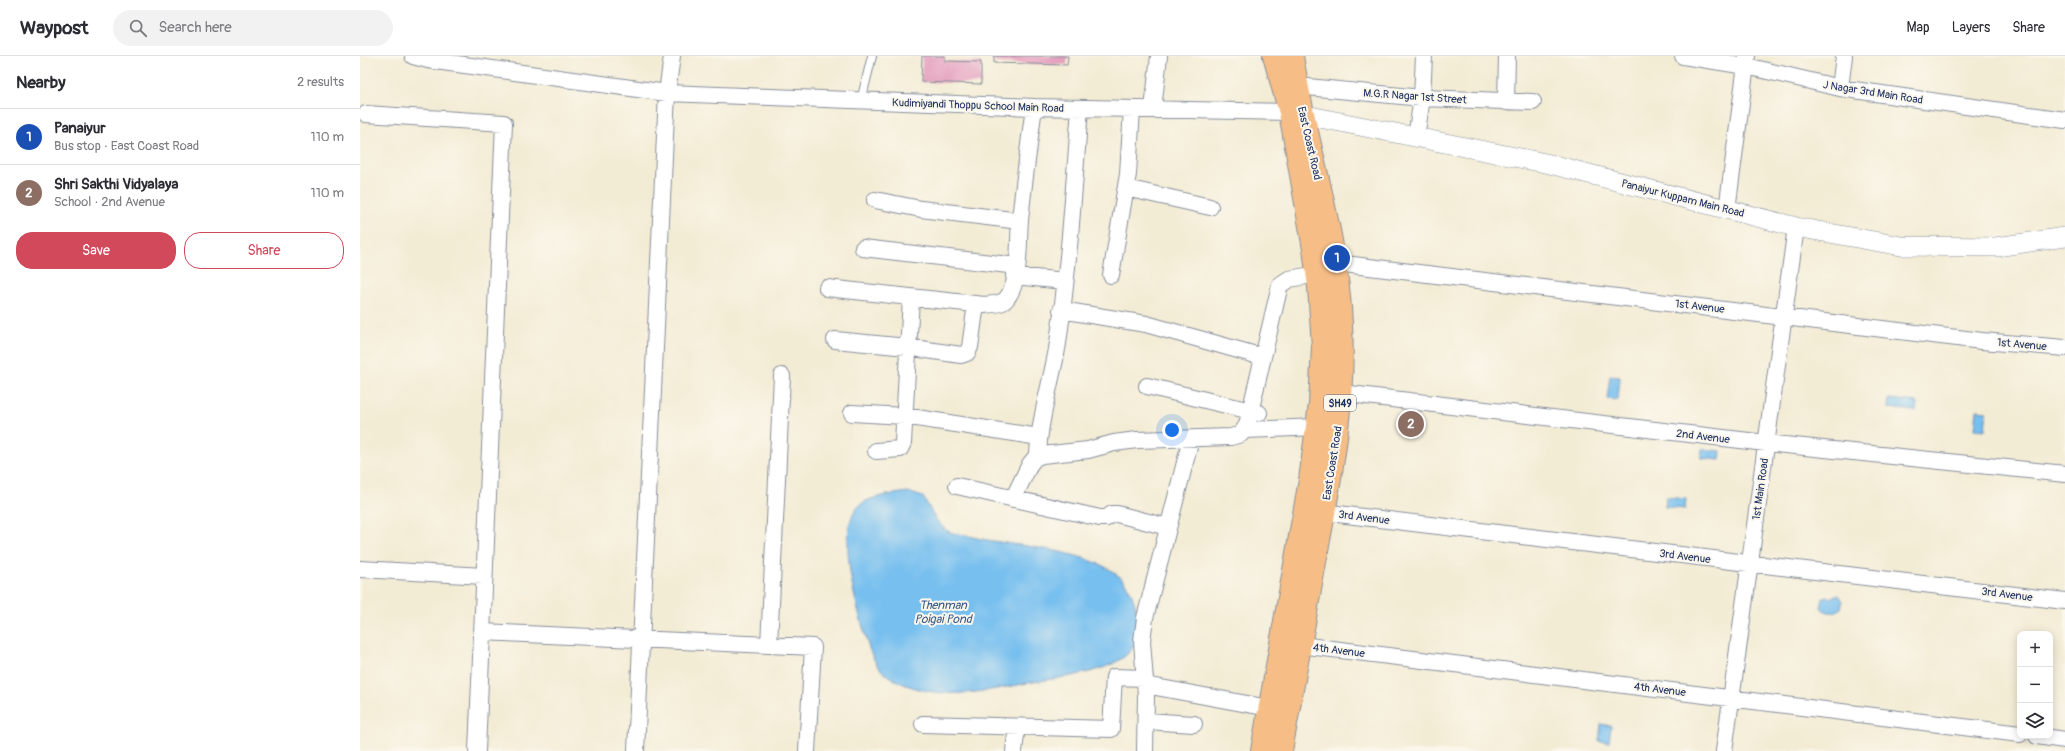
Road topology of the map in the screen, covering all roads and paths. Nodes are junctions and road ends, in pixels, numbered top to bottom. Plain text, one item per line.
1 (413, 56) edge
2 (672, 56) edge
3 (872, 56) edge
4 (1159, 56) edge
5 (1274, 56) edge
6 (1292, 56) edge
7 (1424, 56) edge
8 (1507, 56) edge
9 (1683, 56) edge
10 (1844, 56) edge
11 (1746, 61) edge
12 (1297, 86) junction
13 (1840, 88) junction
14 (667, 93) junction
15 (1422, 98) junction
16 (861, 101) junction
17 (1506, 102) junction
18 (1533, 102) dead end
19 (1034, 107) junction
20 (1080, 108) junction
21 (1132, 109) junction
22 (1153, 109) junction
23 (1297, 113) junction
24 (366, 114) dead end
25 (2065, 120) edge
26 (1416, 137) junction
27 (1126, 188) junction
28 (874, 200) dead end
29 (1210, 207) dead end
30 (1727, 210) junction
31 (1020, 221) junction
32 (1796, 227) junction
33 (2065, 237) edge
34 (863, 248) dead end
35 (1327, 269) junction
36 (1016, 271) junction
37 (1111, 275) dead end
38 (1065, 281) junction
39 (827, 288) dead end
40 (911, 298) junction
41 (976, 304) junction
42 (1062, 310) junction
43 (1784, 316) junction
44 (835, 340) dead end
45 (907, 347) junction
46 (2065, 348) edge
47 (1263, 356) junction
48 (782, 376) dead end
49 (1148, 386) dead end
50 (1341, 393) junction
51 (1255, 412) junction
52 (852, 413) dead end
53 (904, 416) junction
54 (1318, 427) junction
55 (1245, 430) junction
56 (1038, 437) junction
57 (1191, 439) junction
58 (1766, 443) junction
59 (876, 451) dead end
60 (1038, 456) junction
61 (2065, 474) edge
62 (957, 486) dead end
63 (1013, 499) junction
64 (1315, 511) junction
65 (1168, 527) junction
66 (1750, 564) junction
67 (360, 569) edge
68 (484, 576) junction
69 (2065, 601) edge
70 (482, 632) junction
71 (642, 639) junction
72 (769, 645) junction
73 (1300, 645) junction
74 (1145, 682) junction
75 (1732, 697) junction
76 (1269, 708) junction
77 (1146, 721) junction
78 (923, 724) dead end
79 (1194, 724) dead end
80 (1017, 727) junction
81 (2017, 734) edge
82 (2053, 738) edge
83 (2065, 740) edge
84 (477, 751) edge
85 (636, 751) edge
86 (807, 751) edge
87 (1014, 751) edge
88 (1145, 751) edge
89 (1262, 751) edge
90 (1281, 751) edge
91 (1724, 751) edge

1 - 14 street, Kudimiyandi Thoppu School Main Road
2 - 14 street
3 - 16 lane
4 - 22 street
5 - 23 main road, East Coast Road / SH49
6 - 12 main road, East Coast Road / SH49
7 - 15 street
8 - 17 street
9 - 11 street, J Nagar 3rd Main Road
10 - 13 street
11 - 13 street, J Nagar 3rd Main Road
11 - 30 street
12 - 15 street, M.G.R Nagar 1st Street
12 - 23 main road, East Coast Road / SH49
13 - 25 street, J Nagar 3rd Main Road
14 - 16 street, Kudimiyandi Thoppu School Main Road
14 - 71 street
15 - 17 street, M.G.R Nagar 1st Street
15 - 26 street
16 - 19 street, Kudimiyandi Thoppu School Main Road
17 - 18 street, M.G.R Nagar 1st Street
19 - 20 street, Kudimiyandi Thoppu School Main Road
19 - 31 street
20 - 21 street, Kudimiyandi Thoppu School Main Road
20 - 38 street
21 - 22 street, Kudimiyandi Thoppu School Main Road
21 - 27 street
22 - 23 street, Kudimiyandi Thoppu School Main Road
23 - 26 street, Panaiyur Kuppam Main Road
23 - 35 main road, East Coast Road / SH49
24 - 68 street
26 - 30 street, Panaiyur Kuppam Main Road
27 - 29 street
27 - 37 street
28 - 31 street
30 - 32 street, Panaiyur Kuppam Main Road
31 - 36 street
32 - 33 street, Panaiyur Kuppam Main Road
32 - 43 street, 1st Main Road
34 - 36 street
35 - 43 street, 1st Avenue
35 - 47 street, 1st Avenue
35 - 50 main road, East Coast Road / SH49
35 - 54 main road, East Coast Road / SH49
36 - 38 street
36 - 41 street
38 - 42 street
39 - 40 street
40 - 41 street
40 - 45 street
41 - 45 street
42 - 47 street
42 - 56 street
43 - 46 street, 1st Avenue
43 - 58 street, 1st Main Road
44 - 45 street
45 - 53 street
47 - 51 street, 1st Avenue
48 - 72 street
49 - 51 street
50 - 58 street, 2nd Avenue
50 - 64 main road, East Coast Road / SH49
51 - 55 street, 1st Avenue
52 - 53 street
53 - 56 street
53 - 59 street
54 - 55 street
54 - 64 main road, East Coast Road / SH49
55 - 57 street
56 - 60 street
57 - 60 street
57 - 65 street
58 - 61 street, 2nd Avenue
58 - 66 street, 1st Main Road
60 - 63 street
62 - 63 street
63 - 65 street
64 - 66 street, 3rd Avenue
64 - 73 main road, East Coast Road / SH49
64 - 76 main road, East Coast Road / SH49
65 - 74 street
66 - 69 street, 3rd Avenue
66 - 75 street, 1st Main Road
67 - 68 street
68 - 70 street
70 - 71 street
70 - 84 street
71 - 72 street
71 - 85 street
72 - 86 street
73 - 75 street, 4th Avenue
73 - 90 main road, East Coast Road / SH49
74 - 76 street
74 - 77 street
74 - 80 street
75 - 81 street, 4th Avenue
75 - 91 street, 1st Main Road
76 - 89 main road, East Coast Road / SH49
77 - 79 street
77 - 88 street
78 - 80 street
80 - 87 street
82 - 83 street

